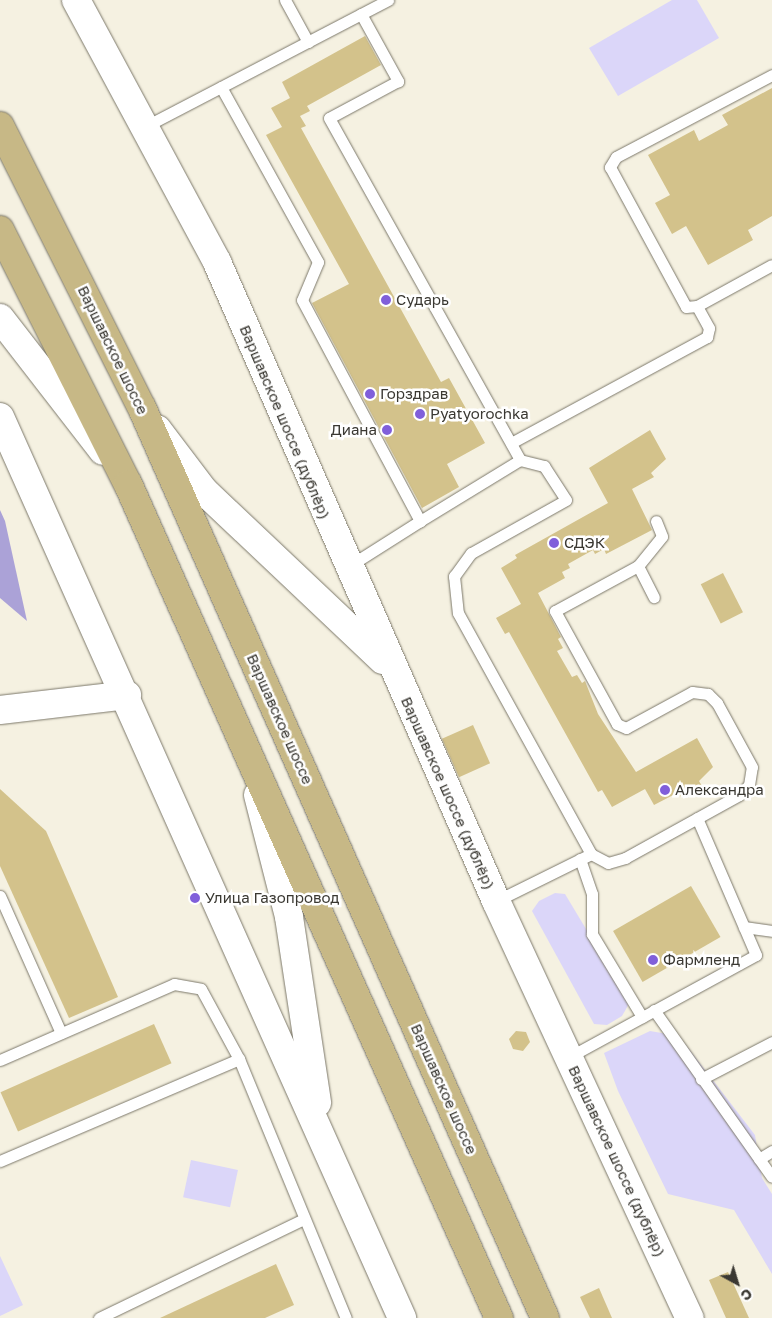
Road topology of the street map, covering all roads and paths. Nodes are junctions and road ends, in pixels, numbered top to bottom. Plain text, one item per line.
1 (76, 0) edge
2 (285, 0) edge
3 (388, 0) edge
4 (361, 14) junction
5 (308, 42) junction
6 (772, 75) edge
7 (221, 87) junction
8 (0, 126) edge
9 (146, 126) junction
10 (0, 230) edge
11 (772, 265) edge
12 (697, 306) junction
13 (0, 318) edge
14 (142, 408) junction
15 (0, 417) edge
16 (511, 444) junction
17 (520, 460) junction
18 (128, 484) junction
19 (420, 521) junction
20 (656, 521) dead end
21 (638, 566) junction
22 (347, 567) junction
23 (654, 597) dead end
24 (393, 670) junction
25 (127, 695) junction
26 (0, 710) edge
27 (251, 764) junction
28 (697, 818) junction
29 (591, 854) junction
30 (580, 859) junction
31 (0, 896) edge
32 (496, 901) junction
33 (744, 927) junction
34 (772, 931) edge
35 (654, 1010) junction
36 (642, 1017) junction
37 (61, 1033) junction
38 (772, 1042) edge
39 (569, 1057) junction
40 (239, 1059) junction
41 (0, 1060) edge
42 (702, 1079) junction
43 (772, 1151) edge
44 (327, 1154) junction
45 (759, 1159) junction
46 (0, 1161) edge
47 (772, 1177) edge
48 (304, 1219) junction
49 (100, 1318) edge
50 (346, 1318) edge
51 (402, 1318) edge
52 (499, 1318) edge
53 (546, 1318) edge
54 (690, 1318) edge

1 - 9 main road, Варшавское шоссе (дублёр)
2 - 5 lane
3 - 4 lane
4 - 5 lane
4 - 16 lane
5 - 7 lane
6 - 12 lane
7 - 9 lane
7 - 19 lane
8 - 14 main road, Варшавское шоссе
9 - 22 main road, Варшавское шоссе (дублёр)
10 - 18 main road
11 - 12 lane
12 - 16 lane
13 - 18 main road
14 - 24 main road
14 - 53 main road, Варшавское шоссе
15 - 25 main road
16 - 17 lane
17 - 19 lane
17 - 29 lane
18 - 27 main road
19 - 22 lane
20 - 21 lane
21 - 23 lane
21 - 28 lane
22 - 24 main road, Варшавское шоссе (дублёр)
24 - 32 main road, Варшавское шоссе (дублёр)
25 - 26 main road
25 - 44 main road
27 - 44 main road
27 - 52 main road
28 - 29 lane
28 - 33 lane
29 - 30 lane
30 - 32 lane
30 - 36 lane
31 - 37 lane
32 - 39 main road, Варшавское шоссе (дублёр)
33 - 34 lane
33 - 35 lane
35 - 36 lane
35 - 42 lane
36 - 39 lane
37 - 40 lane
37 - 41 lane
38 - 42 lane
39 - 54 main road, Варшавское шоссе (дублёр)
40 - 46 lane
40 - 48 lane
42 - 45 lane
43 - 45 lane
44 - 51 main road
45 - 47 lane
48 - 49 lane
48 - 50 lane

